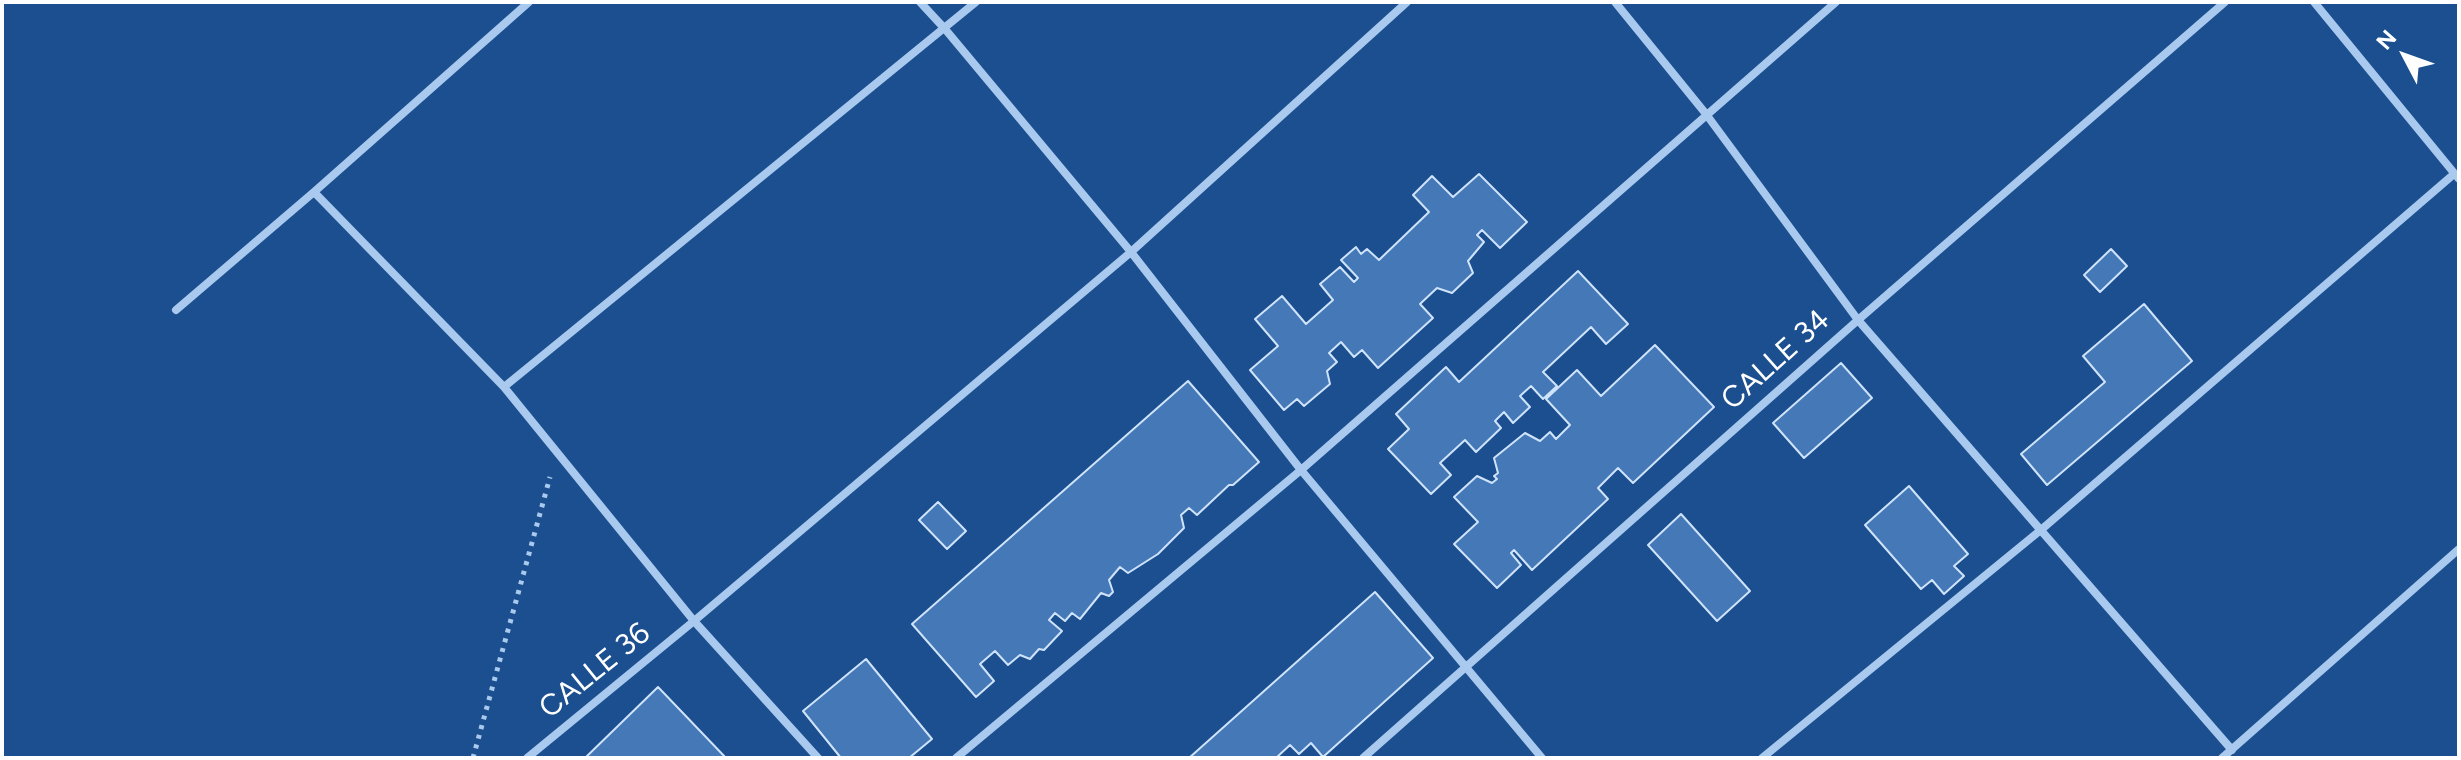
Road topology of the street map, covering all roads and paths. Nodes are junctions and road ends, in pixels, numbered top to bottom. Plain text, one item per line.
1 (529, 2) edge
2 (920, 2) edge
3 (976, 2) edge
4 (1407, 2) edge
5 (1615, 2) edge
6 (1836, 2) edge
7 (2225, 2) edge
8 (2314, 2) edge
9 (945, 29) junction
10 (1706, 114) junction
11 (2456, 177) edge
12 (314, 192) junction
13 (1131, 252) junction
14 (176, 310) dead end
15 (1858, 320) junction
16 (504, 387) junction
17 (558, 451) junction
18 (1301, 470) junction
19 (2042, 529) junction
20 (2459, 549) edge
21 (694, 621) junction
22 (1465, 668) junction
23 (2232, 750) junction
24 (473, 758) edge
25 (527, 758) edge
26 (818, 758) edge
27 (956, 758) edge
28 (1363, 758) edge
29 (1542, 758) edge
30 (1762, 758) edge
31 (2222, 758) edge

1 - 12 street
2 - 9 street
3 - 9 street
4 - 13 street, CALLE 36
5 - 10 street
6 - 10 street
7 - 15 street, CALLE 34
8 - 11 street
9 - 13 street
9 - 16 street
10 - 15 street
10 - 18 street
11 - 19 street
12 - 14 street
12 - 16 street
13 - 18 street
13 - 21 street, CALLE 36
15 - 19 street
15 - 22 street, CALLE 34
16 - 17 street
17 - 21 street
17 - 24 path
18 - 22 street
18 - 27 street
19 - 23 street
19 - 30 street
20 - 23 street
21 - 25 street, CALLE 36
21 - 26 street
22 - 28 street, CALLE 34
22 - 29 street
23 - 31 street

